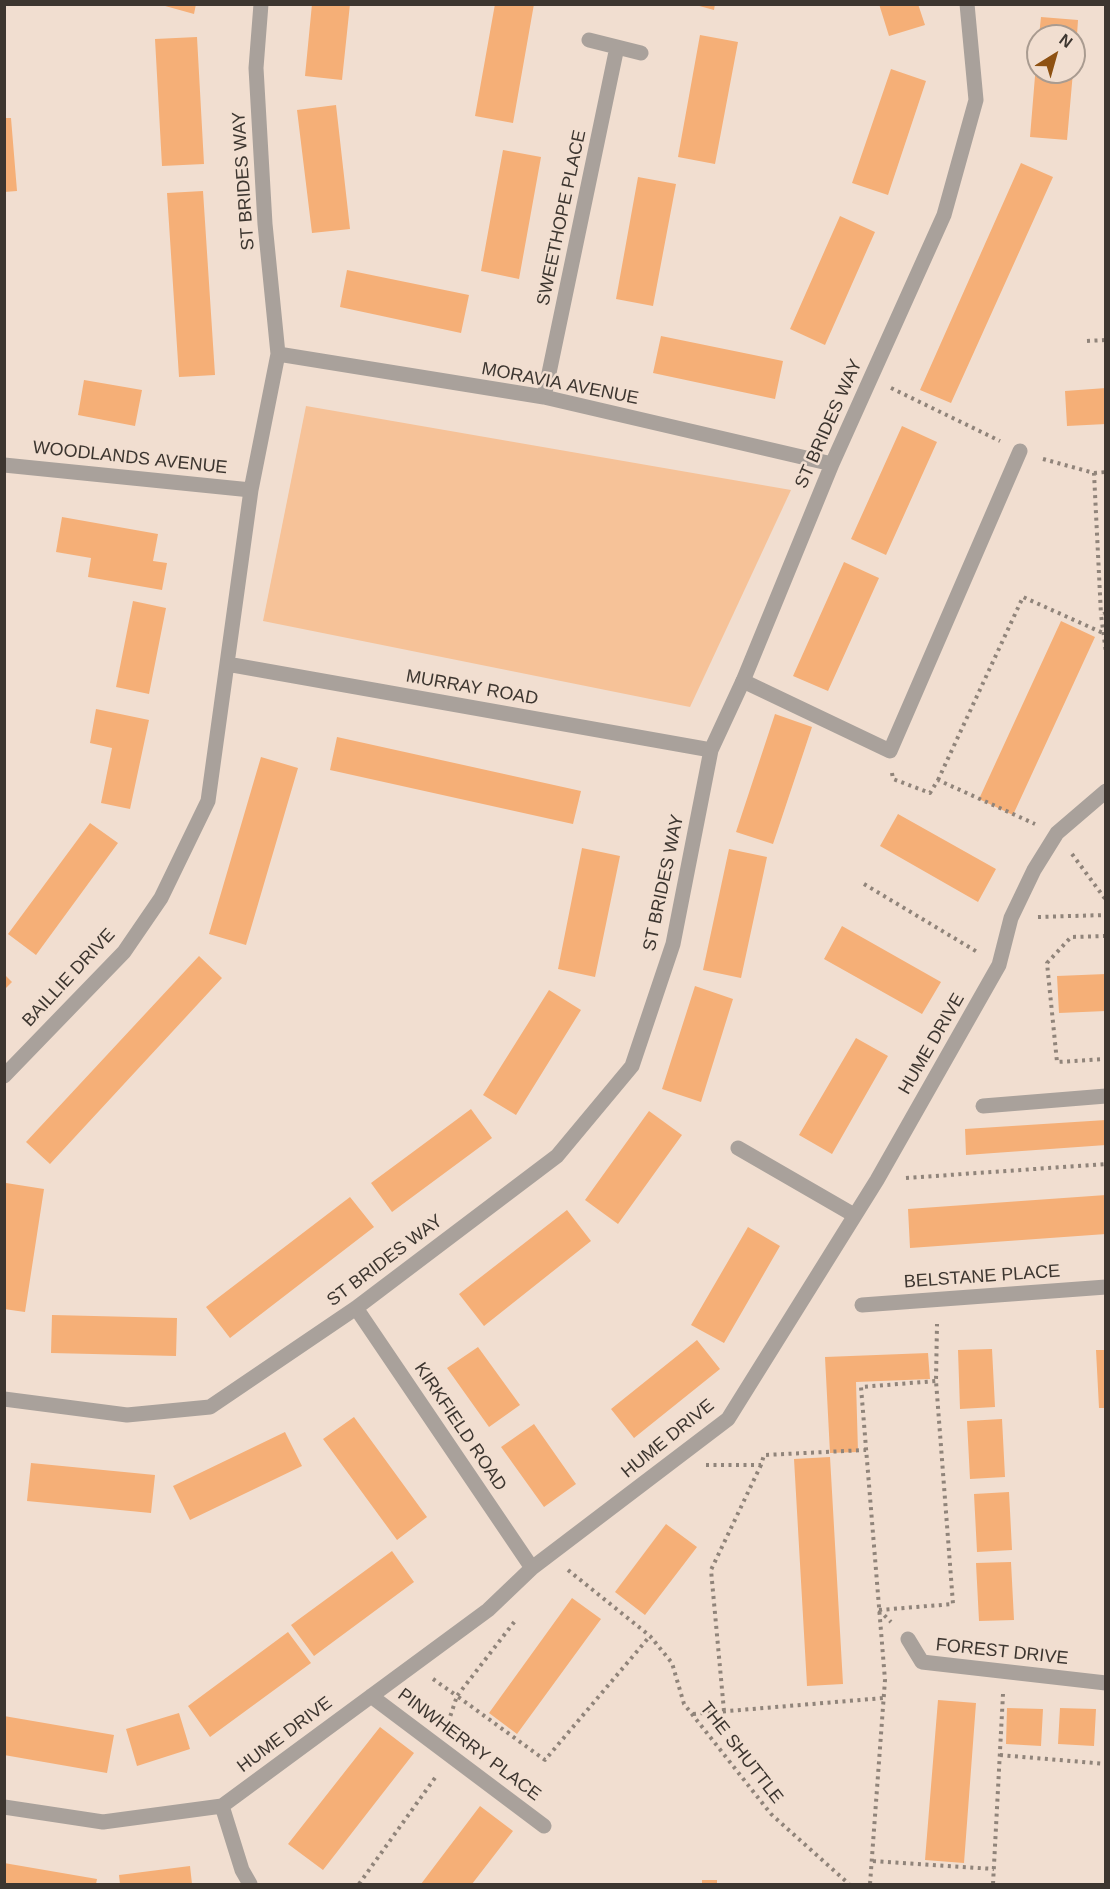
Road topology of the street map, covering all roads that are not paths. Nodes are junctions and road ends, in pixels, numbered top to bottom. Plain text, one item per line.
1 (261, 4) edge
2 (967, 4) edge
3 (588, 40) dead end
4 (617, 47) junction
5 (642, 53) dead end
6 (278, 354) junction
7 (544, 397) junction
8 (1020, 451) road end
9 (832, 464) junction
10 (4, 465) edge
11 (251, 490) junction
12 (227, 664) junction
13 (743, 681) junction
14 (711, 750) junction
15 (1106, 791) edge
16 (4, 1076) edge
17 (1106, 1096) edge
18 (983, 1106) dead end
19 (738, 1148) dead end
20 (854, 1215) junction
21 (1106, 1287) edge
22 (862, 1305) dead end
23 (356, 1308) junction
24 (4, 1400) edge
25 (532, 1568) junction
26 (908, 1639) dead end
27 (1106, 1683) edge
28 (371, 1696) junction
29 (222, 1806) junction
30 (4, 1807) edge
31 (544, 1826) dead end
32 (250, 1884) edge

1 - 6 street, ST BRIDES WAY
2 - 9 street, ST BRIDES WAY
3 - 4 street
4 - 5 street
4 - 7 street, SWEETHOPE PLACE
6 - 7 street, MORAVIA AVENUE
6 - 11 street, ST BRIDES WAY
7 - 9 street, MORAVIA AVENUE
8 - 13 street
9 - 13 street, ST BRIDES WAY
10 - 11 street, WOODLANDS AVENUE
11 - 12 street
12 - 14 street, MURRAY ROAD
12 - 16 street, BAILLIE DRIVE
13 - 14 street, ST BRIDES WAY
14 - 23 street, ST BRIDES WAY
15 - 20 street, HUME DRIVE
17 - 18 street
19 - 20 street
20 - 25 street, HUME DRIVE
21 - 22 street, BELSTANE PLACE
23 - 24 street, ST BRIDES WAY
23 - 25 street, KIRKFIELD ROAD
25 - 28 street, HUME DRIVE
26 - 27 street, FOREST DRIVE
28 - 29 street, HUME DRIVE
28 - 31 street, PINWHERRY PLACE
29 - 30 street, HUME DRIVE
29 - 32 street

